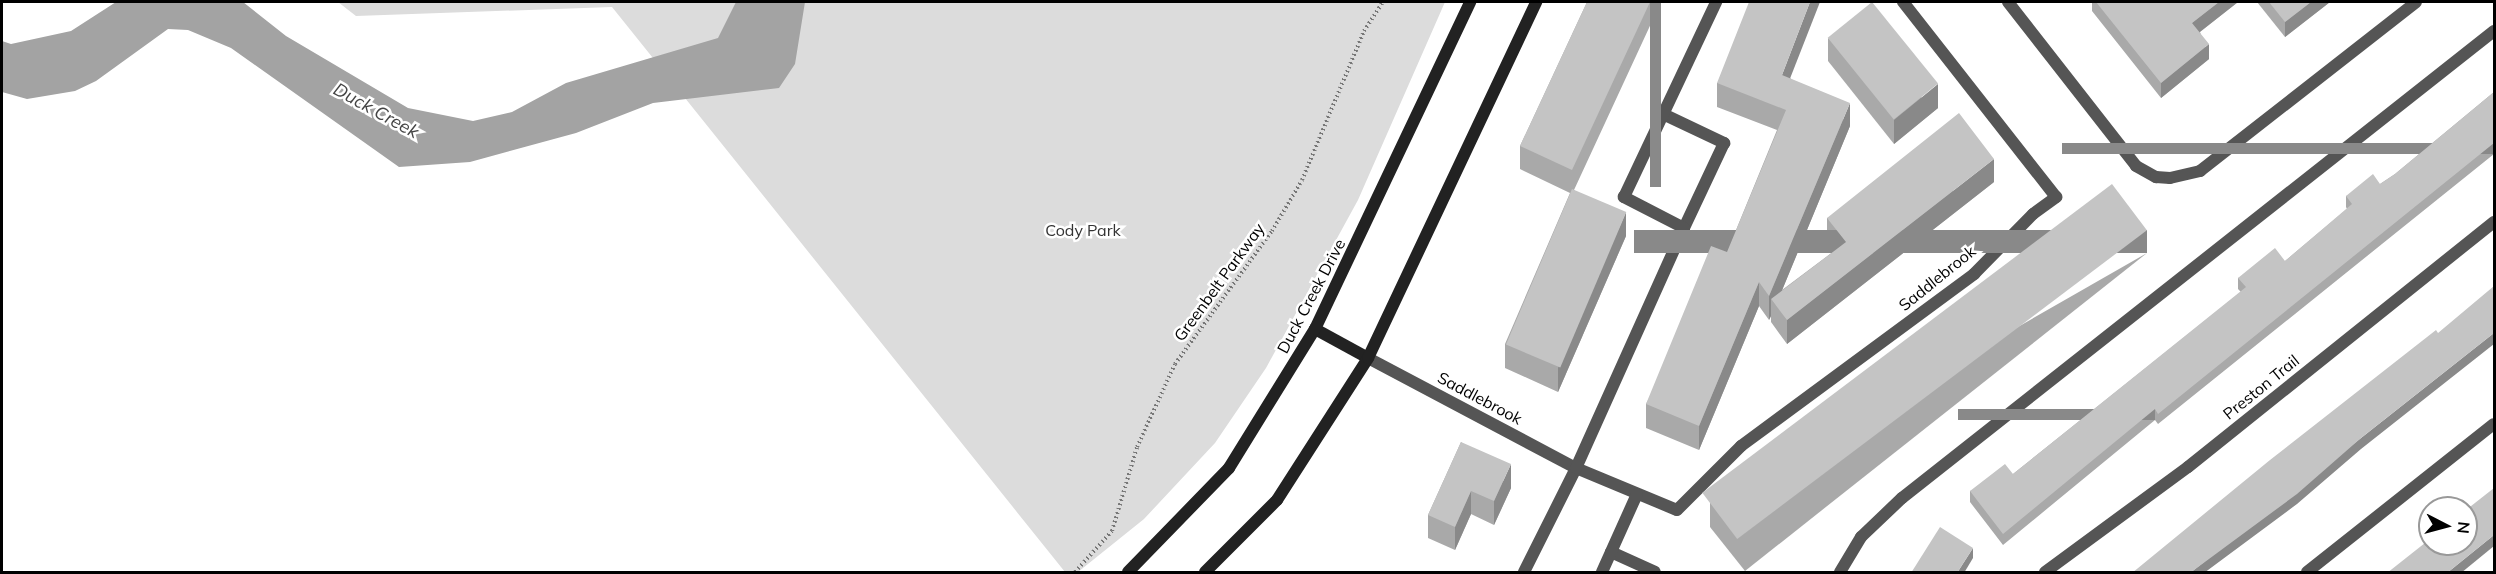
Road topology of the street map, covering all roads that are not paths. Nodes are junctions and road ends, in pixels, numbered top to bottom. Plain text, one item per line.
1 (1470, 2) edge
2 (1536, 2) edge
3 (1716, 2) edge
4 (1903, 2) edge
5 (2008, 2) edge
6 (2416, 2) edge
7 (2494, 31) edge
8 (1663, 114) junction
9 (2494, 222) edge
10 (1684, 228) junction
11 (1315, 329) junction
12 (1368, 358) junction
13 (2494, 424) edge
14 (1576, 468) junction
15 (1637, 494) junction
16 (1611, 552) junction
17 (1128, 573) edge
18 (1205, 573) edge
19 (1524, 573) edge
20 (1602, 573) edge
21 (1655, 573) edge
22 (1840, 573) edge
23 (2045, 573) edge
24 (2307, 573) edge

1 - 11 main road, Duck Creek Drive
2 - 12 main road
3 - 8 street
4 - 15 street, Saddlebrook
5 - 6 street
7 - 22 street
8 - 10 street
8 - 10 street
9 - 23 street, Preston Trail
10 - 14 street
11 - 12 main road
11 - 17 main road, Duck Creek Drive
12 - 14 street, Saddlebrook
12 - 18 main road
13 - 24 street
14 - 15 street, Saddlebrook
14 - 19 street
15 - 16 street
16 - 20 street
16 - 21 street

